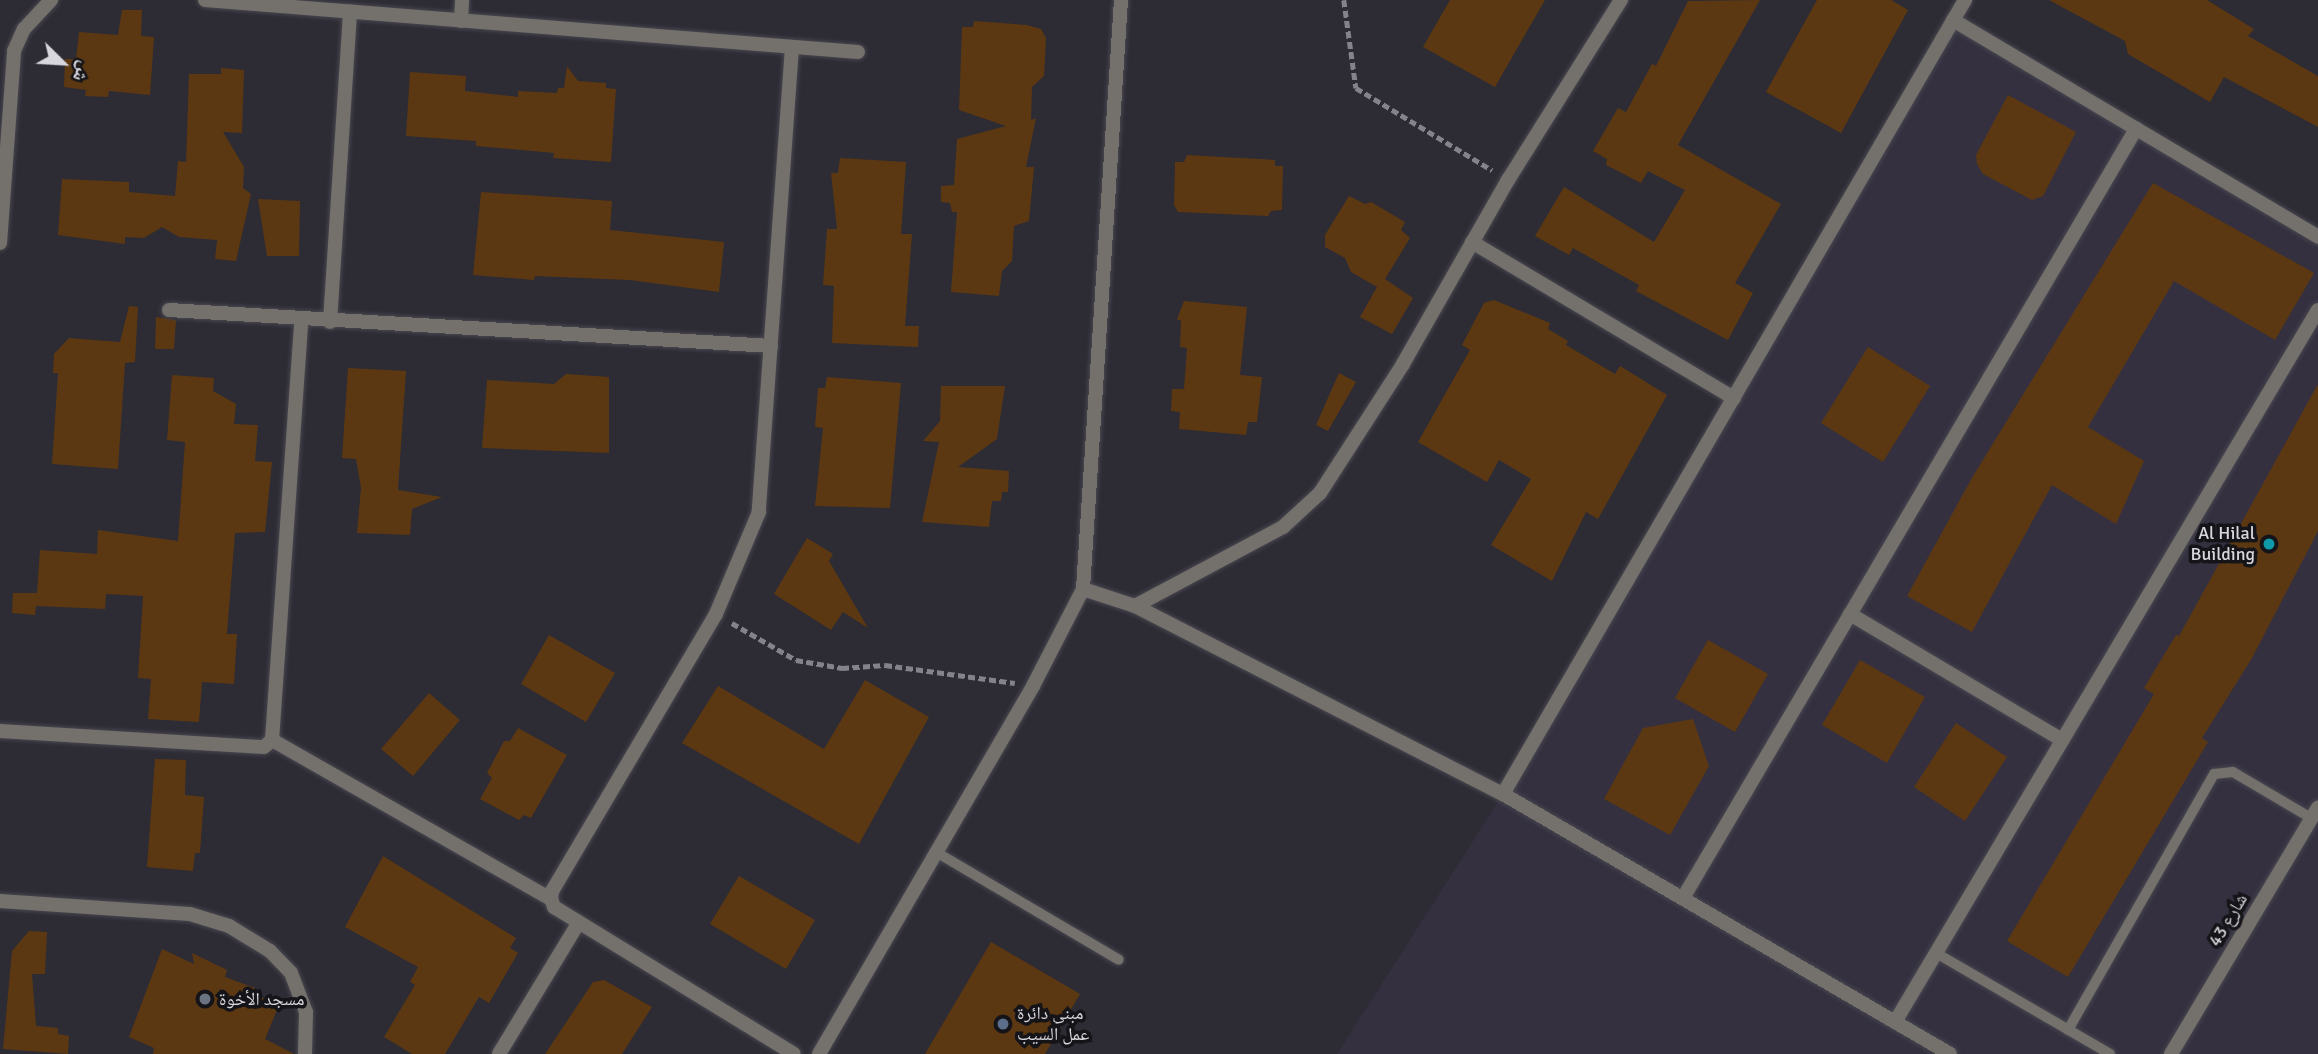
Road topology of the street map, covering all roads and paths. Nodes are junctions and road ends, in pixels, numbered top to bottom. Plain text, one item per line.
1 (51, 0) edge
2 (205, 0) edge
3 (463, 0) edge
4 (1121, 0) edge
5 (1344, 0) edge
6 (1622, 0) edge
7 (1965, 0) edge
8 (350, 12) junction
9 (1953, 20) junction
10 (461, 21) junction
11 (792, 47) junction
12 (858, 52) dead end
13 (2136, 129) junction
14 (1508, 180) junction
15 (2318, 237) edge
16 (1472, 242) junction
17 (0, 243) edge
18 (169, 310) dead end
19 (2318, 310) edge
20 (301, 321) junction
21 (330, 322) junction
22 (771, 346) junction
23 (1734, 398) junction
24 (1083, 589) junction
25 (1135, 606) junction
26 (716, 614) junction
27 (1850, 614) junction
28 (1034, 686) junction
29 (0, 731) edge
30 (272, 740) junction
31 (2062, 740) junction
32 (1503, 794) junction
33 (2314, 813) edge
34 (936, 852) junction
35 (1683, 898) junction
36 (551, 899) junction
37 (0, 901) edge
38 (579, 922) junction
39 (1936, 953) junction
40 (1119, 960) dead end
41 (1895, 1022) junction
42 (2068, 1030) junction
43 (305, 1054) edge
44 (499, 1054) edge
45 (794, 1054) edge
46 (818, 1054) edge
47 (1950, 1054) edge
48 (2110, 1054) edge
49 (2171, 1054) edge

1 - 17 street
2 - 8 street
3 - 10 street
4 - 24 street
5 - 14 path
6 - 14 street
7 - 9 street
8 - 10 street
8 - 21 street
9 - 13 street
9 - 23 street
10 - 11 street
11 - 12 street
11 - 22 street
13 - 15 street
13 - 27 street
14 - 16 street
16 - 23 street
16 - 25 street
18 - 20 street
19 - 31 street
20 - 21 street
20 - 30 street
21 - 22 street
22 - 26 street
23 - 32 street
24 - 25 street
24 - 28 street
25 - 32 street
26 - 28 path
26 - 36 street
27 - 31 street
27 - 35 street
28 - 34 street
29 - 30 street
30 - 36 street
31 - 39 street
32 - 35 street
33 - 42 lane
33 - 49 street, شارع 43
34 - 40 lane
34 - 46 street
35 - 41 street
36 - 38 street
37 - 43 street
38 - 44 street
38 - 45 street
39 - 41 street
39 - 42 lane
41 - 47 street
42 - 48 lane

